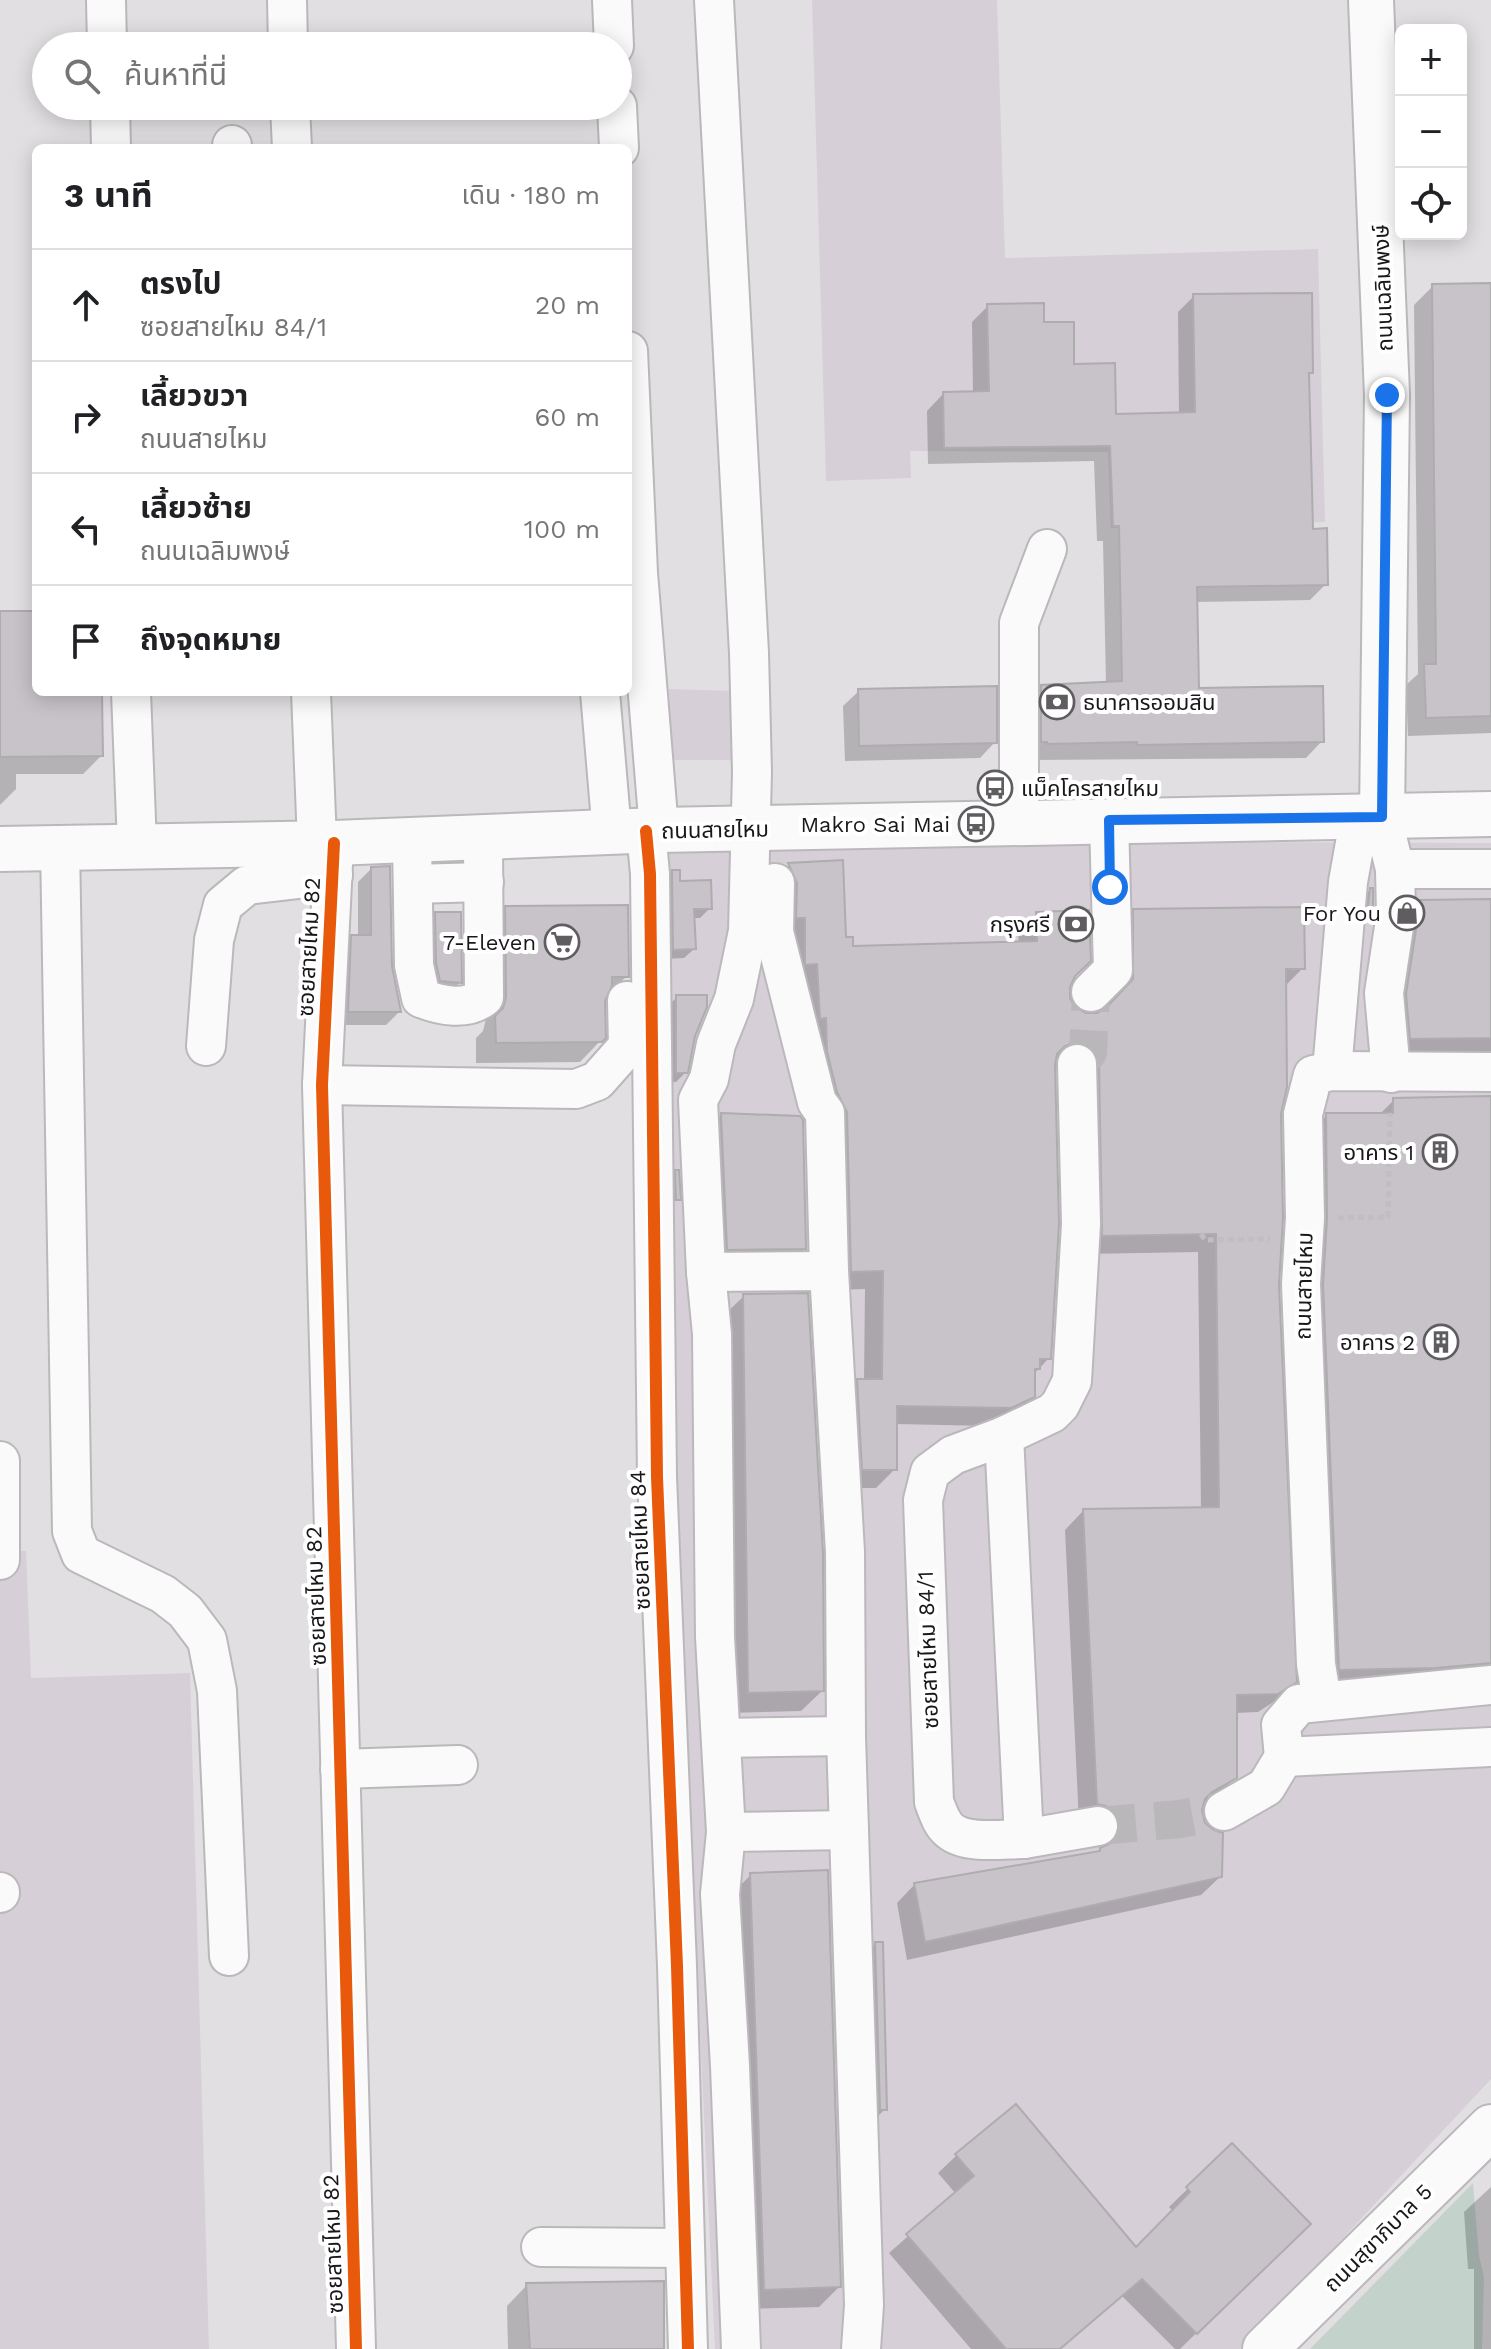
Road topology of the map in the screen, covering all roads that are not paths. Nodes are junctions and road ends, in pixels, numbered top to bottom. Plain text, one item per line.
1 (106, 0) edge
2 (287, 0) edge
3 (612, 0) edge
4 (714, 0) edge
5 (1371, 0) edge
6 (107, 32) edge
7 (288, 32) edge
8 (613, 32) edge
9 (110, 120) edge
10 (291, 120) edge
11 (618, 120) edge
12 (111, 144) edge
13 (292, 144) edge
14 (619, 144) edge
15 (632, 440) edge
16 (1047, 549) dead end
17 (131, 696) edge
18 (311, 696) edge
19 (601, 696) edge
20 (1491, 814) edge
21 (1382, 817) junction
22 (1109, 820) junction
23 (1019, 823) junction
24 (763, 829) junction
25 (639, 832) junction
26 (483, 838) junction
27 (412, 840) junction
28 (137, 845) junction
29 (60, 846) junction
30 (0, 849) edge
31 (328, 853) junction
32 (1395, 869) junction
33 (1491, 869) edge
34 (484, 882) junction
35 (413, 884) junction
36 (1091, 992) tunnel mouth
37 (626, 993) dead end
38 (734, 999) junction
39 (794, 1003) junction
40 (206, 1046) dead end
41 (1077, 1064) tunnel mouth
42 (1332, 1071) junction
43 (1491, 1072) edge
44 (1391, 1073) junction
45 (322, 1085) junction
46 (829, 1271) junction
47 (706, 1272) junction
48 (1004, 1436) junction
49 (0, 1461) edge
50 (0, 1560) edge
51 (1491, 1685) edge
52 (1322, 1701) junction
53 (846, 1736) junction
54 (722, 1738) junction
55 (1490, 1755) edge
56 (1284, 1757) junction
57 (458, 1765) dead end
58 (340, 1769) junction
59 (1224, 1811) tunnel mouth
60 (1098, 1826) tunnel mouth
61 (849, 1830) junction
62 (726, 1832) junction
63 (1024, 1839) junction
64 (229, 1956) dead end
65 (1491, 2127) edge
66 (541, 2247) dead end
67 (684, 2248) junction
68 (356, 2349) edge
69 (688, 2349) edge
70 (741, 2349) edge
71 (861, 2349) edge
72 (1265, 2349) edge

1 - 6 street
2 - 7 street
3 - 8 street
4 - 24 street
5 - 21 main road, ถนนเฉลิมพงษ์
9 - 12 street
10 - 13 street
11 - 14 street
15 - 25 street
16 - 23 street
17 - 28 street
18 - 31 street, ซอยสายไหม 82
19 - 25 street
20 - 21 main road, ถนนสายไหม
21 - 22 main road, ถนนสายไหม
21 - 32 street
21 - 42 street
22 - 23 main road, ถนนสายไหม
22 - 36 street
23 - 24 main road, ถนนสายไหม
24 - 25 main road, ถนนสายไหม
24 - 38 street
24 - 39 street
25 - 26 main road, ถนนสายไหม
25 - 67 street, ซอยสายไหม 84
26 - 27 main road, ถนนสายไหม
26 - 34 street
27 - 31 main road, ถนนสายไหม
27 - 35 street
28 - 29 main road, ถนนสายไหม
28 - 31 main road, ถนนสายไหม
29 - 30 main road, ถนนสายไหม
29 - 64 street
31 - 40 street
31 - 45 street, ซอยสายไหม 82
32 - 33 street
32 - 44 street
34 - 35 street
34 - 35 street
37 - 45 street
38 - 39 street
38 - 47 street
39 - 46 street
41 - 48 street, ซอยสายไหม 84/1
42 - 44 street
42 - 52 street, ถนนสายไหม
43 - 44 street
45 - 58 street, ซอยสายไหม 82
46 - 47 street
46 - 53 street
47 - 54 street
48 - 63 street
48 - 63 street, ซอยสายไหม 84/1
49 - 50 street
51 - 52 street
52 - 56 street
53 - 54 street
53 - 61 street
54 - 62 street
55 - 56 street
56 - 59 street
57 - 58 street
58 - 68 street, ซอยสายไหม 82
60 - 63 street, ซอยสายไหม 84/1
61 - 62 street
61 - 71 street
62 - 70 street
65 - 72 main road, ถนนสุขาภิบาล 5
66 - 67 street
67 - 69 street, ซอยสายไหม 84

